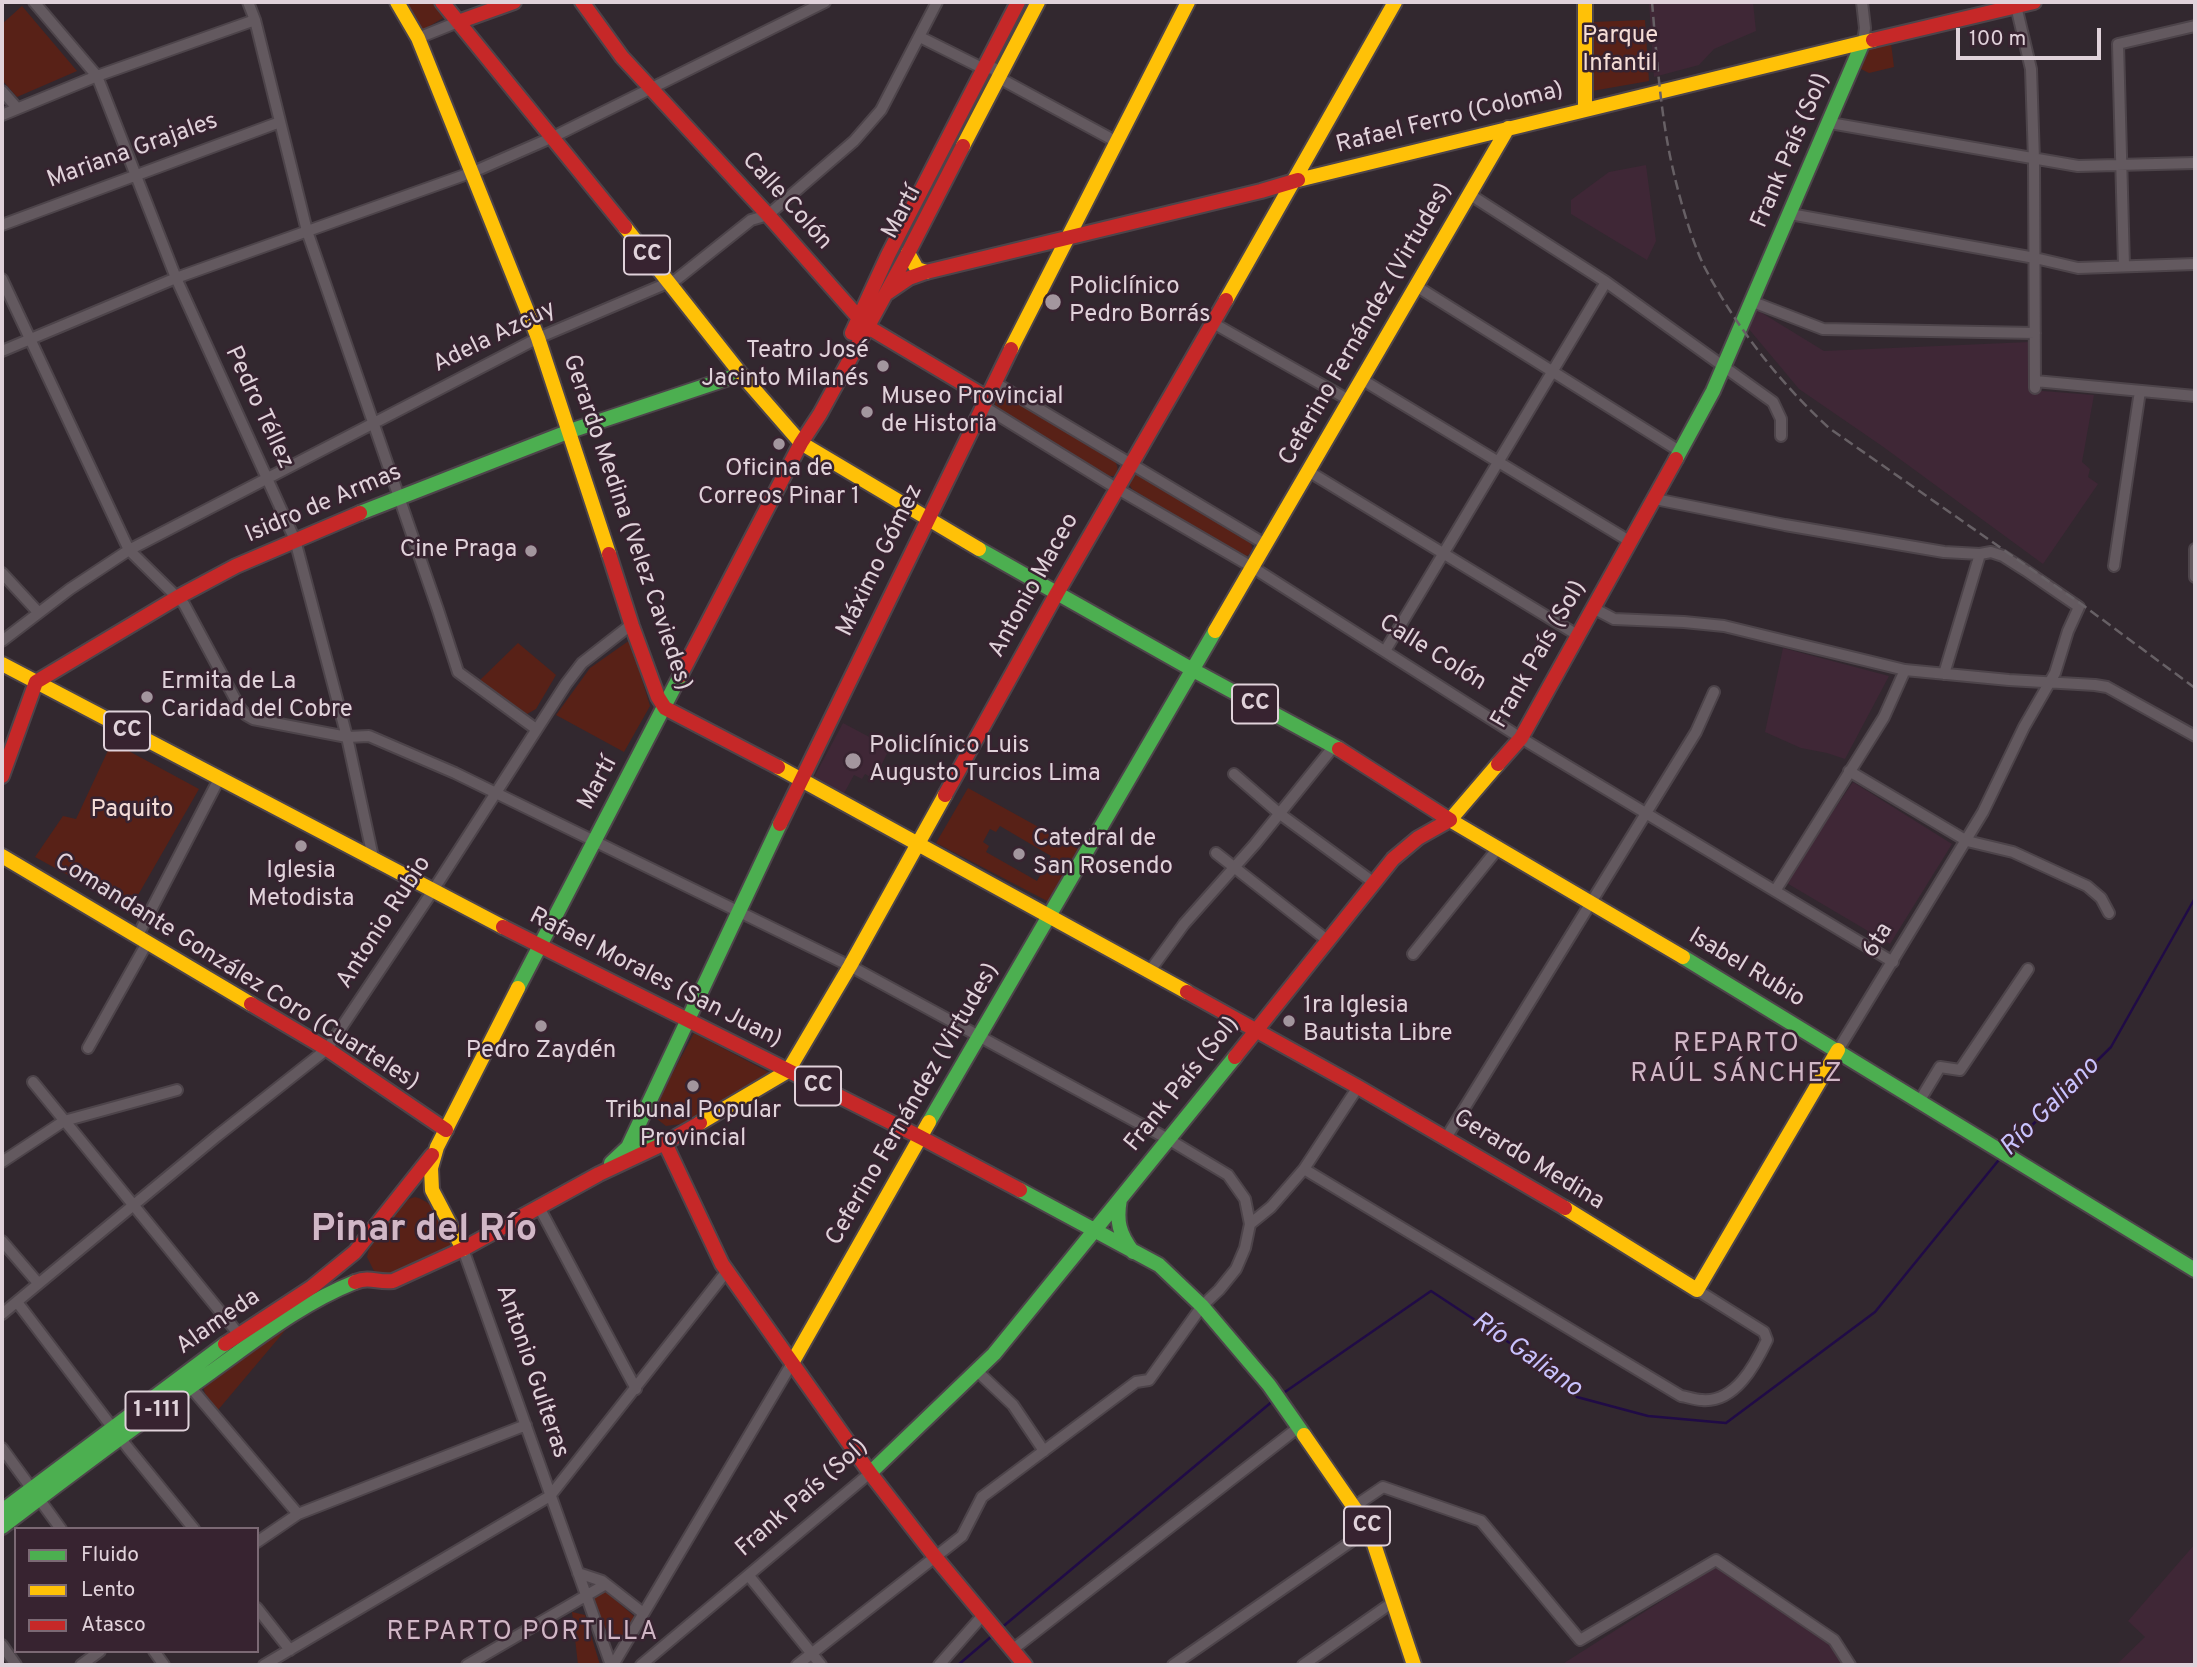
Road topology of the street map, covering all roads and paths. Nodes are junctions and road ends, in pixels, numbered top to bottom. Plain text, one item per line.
1 (34, 2) edge
2 (248, 2) edge
3 (397, 2) edge
4 (442, 2) edge
5 (514, 2) edge
6 (582, 2) edge
7 (825, 2) edge
8 (937, 2) edge
9 (1018, 2) edge
10 (1038, 2) edge
11 (1188, 2) edge
12 (1395, 2) edge
13 (1585, 2) edge
14 (1862, 2) edge
15 (2034, 2) edge
16 (2016, 6) junction
17 (256, 20) junction
18 (458, 22) junction
19 (2195, 26) edge
20 (920, 37) junction
21 (418, 38) junction
22 (1863, 42) junction
23 (984, 69) junction
24 (97, 76) junction
25 (999, 78) junction
26 (649, 88) junction
27 (2, 92) edge
28 (17, 108) junction
29 (1585, 108) junction
30 (2, 115) edge
31 (280, 122) junction
32 (1830, 123) junction
33 (1508, 128) junction
34 (553, 137) junction
35 (1471, 137) junction
36 (1117, 142) junction
37 (1310, 152) junction
38 (2034, 160) junction
39 (2195, 163) edge
40 (1486, 165) junction
41 (2121, 165) junction
42 (473, 172) junction
43 (1331, 172) junction
44 (135, 175) junction
45 (1293, 181) junction
46 (1261, 191) junction
47 (1469, 194) junction
48 (1275, 213) junction
49 (1790, 214) junction
50 (768, 215) junction
51 (2, 225) edge
52 (307, 231) junction
53 (1066, 238) junction
54 (908, 253) junction
55 (888, 255) junction
56 (2035, 258) junction
57 (2195, 264) edge
58 (2124, 266) junction
59 (926, 272) junction
60 (903, 275) junction
61 (176, 278) junction
62 (2, 279) edge
63 (668, 282) junction
64 (1606, 282) junction
65 (1416, 286) junction
66 (884, 295) junction
67 (1753, 302) junction
68 (866, 304) junction
69 (847, 306) junction
70 (864, 323) junction
71 (1213, 323) junction
72 (2035, 333) junction
73 (538, 338) junction
74 (30, 340) junction
75 (2, 351) edge
76 (1725, 368) junction
77 (1552, 371) junction
78 (741, 374) junction
79 (1361, 379) junction
80 (994, 382) junction
81 (2140, 391) junction
82 (2195, 396) edge
83 (1349, 400) junction
84 (985, 402) junction
85 (373, 422) junction
86 (570, 431) junction
87 (1781, 436) dead end
88 (801, 443) junction
89 (1681, 452) junction
90 (1498, 461) junction
91 (1132, 463) junction
92 (1308, 471) junction
93 (268, 479) junction
94 (1116, 488) junction
95 (399, 497) junction
96 (1655, 499) junction
97 (927, 519) junction
98 (295, 540) junction
99 (1630, 542) junction
100 (1265, 544) junction
101 (2195, 549) edge
102 (129, 550) junction
103 (1444, 553) junction
104 (1980, 554) junction
105 (2114, 566) dead end
106 (1252, 567) junction
107 (2, 573) edge
108 (2195, 577) edge
109 (1057, 593) junction
110 (178, 597) junction
111 (1593, 608) junction
112 (38, 612) junction
113 (632, 624) junction
114 (1579, 636) junction
115 (2, 641) edge
116 (1385, 651) junction
117 (2, 664) edge
118 (1193, 670) junction
119 (1905, 670) junction
120 (1944, 674) junction
121 (36, 682) junction
122 (2049, 683) junction
123 (1714, 692) dead end
124 (665, 708) junction
125 (536, 729) junction
126 (2195, 736) edge
127 (347, 737) junction
128 (1521, 738) junction
129 (1334, 746) junction
130 (1849, 771) junction
131 (1234, 774) dead end
132 (2, 776) edge
133 (219, 779) junction
134 (801, 779) junction
135 (495, 792) junction
136 (1646, 812) junction
137 (1280, 814) junction
138 (1450, 820) junction
139 (595, 840) junction
140 (1967, 841) junction
141 (917, 844) junction
142 (1499, 847) junction
143 (1216, 853) dead end
144 (2, 856) edge
145 (374, 862) junction
146 (1234, 868) junction
147 (1373, 882) junction
148 (1775, 891) junction
149 (432, 892) junction
150 (1591, 903) junction
151 (739, 911) junction
152 (2109, 914) dead end
153 (1051, 916) junction
154 (142, 940) junction
155 (1327, 940) junction
156 (539, 946) junction
157 (1413, 954) dead end
158 (1893, 962) junction
159 (850, 966) junction
160 (2028, 969) dead end
161 (1149, 972) junction
162 (687, 1021) junction
163 (1257, 1031) junction
164 (979, 1036) junction
165 (88, 1048) dead end
166 (327, 1049) junction
167 (1838, 1050) junction
168 (788, 1071) junction
169 (33, 1082) dead end
170 (1357, 1087) junction
171 (177, 1090) dead end
172 (1920, 1100) junction
173 (64, 1121) junction
174 (446, 1130) junction
175 (920, 1137) junction
176 (1447, 1138) junction
177 (1168, 1139) junction
178 (665, 1143) junction
179 (438, 1147) junction
180 (628, 1147) junction
181 (2, 1162) edge
182 (1304, 1169) junction
183 (599, 1174) junction
184 (407, 1188) junction
185 (432, 1190) junction
186 (1120, 1199) junction
187 (135, 1206) junction
188 (539, 1207) junction
189 (1250, 1224) junction
190 (1094, 1231) junction
191 (2, 1241) edge
192 (463, 1249) junction
193 (355, 1252) junction
194 (1133, 1252) junction
195 (2195, 1270) edge
196 (727, 1271) junction
197 (367, 1278) junction
198 (38, 1283) junction
199 (1697, 1290) junction
200 (17, 1302) junction
201 (1202, 1306) junction
202 (2, 1314) edge
203 (243, 1339) junction
204 (792, 1363) junction
205 (977, 1371) junction
206 (186, 1382) junction
207 (636, 1389) junction
208 (526, 1425) junction
209 (1299, 1427) junction
210 (116, 1432) junction
211 (2, 1448) edge
212 (1044, 1451) junction
213 (870, 1473) junction
214 (35, 1494) junction
215 (550, 1496) junction
216 (1355, 1506) junction
217 (2, 1511) edge
218 (298, 1514) junction
219 (2, 1527) edge
220 (60, 1527) edge
221 (192, 1527) edge
222 (1369, 1529) junction
223 (259, 1541) edge
224 (936, 1558) junction
225 (579, 1573) junction
226 (749, 1576) junction
227 (606, 1584) junction
228 (587, 1597) junction
229 (1393, 1602) junction
230 (259, 1611) edge
231 (643, 1614) junction
232 (986, 1619) junction
233 (2, 1645) edge
234 (289, 1650) junction
235 (1012, 1650) junction
236 (97, 1653) edge
237 (811, 1654) junction
238 (490, 1660) edge
239 (16, 1665) edge
240 (81, 1665) edge
241 (264, 1665) edge
242 (467, 1665) edge
243 (612, 1665) edge
244 (641, 1665) edge
245 (797, 1665) edge
246 (821, 1665) edge
247 (939, 1665) edge
248 (1025, 1665) edge
249 (1173, 1665) edge
250 (1303, 1665) edge
251 (1414, 1665) edge
252 (1850, 1665) edge

1 - 24 street, Pedro Téllez
2 - 17 street
3 - 21 main road, Gerardo Medina (Velez Caviedes)
4 - 18 main road, CC
5 - 18 main road
6 - 26 main road, Calle Colón
7 - 26 street
8 - 20 street, Adela Azcuy
9 - 23 main road, Martí
10 - 25 main road, Martí
11 - 36 main road, Máximo Gómez
12 - 37 main road, Antonio Maceo
13 - 29 main road
14 - 22 street
15 - 16 main road, Rafael Ferro (Coloma)
16 - 22 main road, Rafael Ferro (Coloma)
16 - 38 street
17 - 24 street
17 - 31 street
18 - 21 street
18 - 34 main road, CC
19 - 41 street
20 - 23 street
20 - 50 street, Adela Azcuy
21 - 42 main road, Gerardo Medina (Velez Caviedes)
22 - 29 main road, Rafael Ferro (Coloma)
22 - 32 main road, Frank País (Sol)
23 - 25 street
23 - 55 main road, Martí
24 - 28 street
24 - 44 street, Pedro Téllez
25 - 36 street
25 - 54 main road, Martí
26 - 34 street
26 - 50 main road, Calle Colón
27 - 28 street
28 - 30 street
29 - 33 main road, Rafael Ferro (Coloma)
31 - 44 street, Mariana Grajales
31 - 52 street
32 - 38 street
32 - 49 main road, Frank País (Sol)
33 - 35 main road, Rafael Ferro (Coloma)
33 - 40 main road, Ceferino Fernández (Virtudes)
34 - 42 street
34 - 63 main road, CC
35 - 40 main road
35 - 43 main road, Rafael Ferro (Coloma)
36 - 53 main road, Máximo Gómez
37 - 43 main road
37 - 45 main road, Antonio Maceo
38 - 41 street
38 - 56 street
39 - 41 street
40 - 47 main road, Ceferino Fernández (Virtudes)
41 - 58 street
42 - 52 street
42 - 73 main road, Gerardo Medina (Velez Caviedes)
43 - 45 main road, Rafael Ferro (Coloma)
44 - 51 street, Mariana Grajales
44 - 61 street, Pedro Téllez
45 - 46 main road, Rafael Ferro (Coloma)
45 - 48 main road, Antonio Maceo
46 - 48 main road
46 - 53 main road, Rafael Ferro (Coloma)
47 - 64 street
47 - 65 main road, Ceferino Fernández (Virtudes)
48 - 71 main road, Antonio Maceo
49 - 56 street
49 - 67 main road, Frank País (Sol)
50 - 63 street, Adela Azcuy
50 - 69 main road, Calle Colón
52 - 61 street
52 - 85 street
53 - 59 main road, Rafael Ferro (Coloma)
53 - 80 main road, Máximo Gómez
54 - 59 main road
54 - 60 main road, Martí
55 - 60 main road
55 - 68 main road, Martí
56 - 58 street
56 - 72 street
57 - 58 street
59 - 60 main road, Rafael Ferro (Coloma)
60 - 66 main road, Martí
61 - 74 street
61 - 93 street, Pedro Téllez
62 - 74 street
63 - 73 street, Adela Azcuy
63 - 78 main road, CC
64 - 76 street
64 - 77 street
65 - 77 street
65 - 79 main road, Ceferino Fernández (Virtudes)
66 - 68 main road
66 - 70 main road, Martí
67 - 72 street
67 - 76 main road, Frank País (Sol)
68 - 69 main road
68 - 70 main road, Martí
69 - 70 main road, Calle Colón
70 - 84 main road, Calle Colón
70 - 88 main road, Martí
71 - 83 street
71 - 91 main road, Antonio Maceo
72 - 81 street
73 - 85 street, Adela Azcuy
73 - 86 main road, Gerardo Medina (Velez Caviedes)
74 - 75 street
74 - 102 street
76 - 87 street
76 - 89 main road, Frank País (Sol)
77 - 89 street
77 - 90 street
78 - 86 main road, Isidro de Armas
78 - 88 main road, CC
79 - 83 main road, Ceferino Fernández (Virtudes)
79 - 90 street
80 - 84 main road, Máximo Gómez
80 - 91 street
81 - 82 street
81 - 105 street
83 - 92 main road, Ceferino Fernández (Virtudes)
84 - 94 street, Calle Colón
84 - 97 main road, Máximo Gómez
85 - 93 street, Adela Azcuy
85 - 95 street
86 - 95 main road, Isidro de Armas
86 - 113 main road, Gerardo Medina (Velez Caviedes)
88 - 97 main road, CC
88 - 124 main road, Martí
89 - 96 main road, Frank País (Sol)
90 - 99 street
90 - 103 street
91 - 94 main road, Antonio Maceo
91 - 100 street
92 - 100 main road, Ceferino Fernández (Virtudes)
92 - 103 street
93 - 98 street, Pedro Téllez
93 - 102 street, Adela Azcuy
94 - 106 street, Calle Colón
94 - 109 main road, Antonio Maceo
95 - 98 main road, Isidro de Armas
95 - 125 street
96 - 99 main road, Frank País (Sol)
96 - 104 street
97 - 109 main road, CC
97 - 134 main road, Máximo Gómez
98 - 110 main road, Isidro de Armas
98 - 127 street, Pedro Téllez
99 - 111 main road, Frank País (Sol)
100 - 106 main road, Ceferino Fernández (Virtudes)
101 - 108 street
102 - 110 street
102 - 112 street, Adela Azcuy
103 - 114 street
103 - 116 street
104 - 120 street
104 - 122 street, 6ta
106 - 116 street, Calle Colón
106 - 118 main road, Ceferino Fernández (Virtudes)
107 - 112 street
109 - 118 main road, CC
109 - 141 main road, Antonio Maceo
110 - 121 main road, Isidro de Armas
110 - 127 street
111 - 114 main road, Frank País (Sol)
111 - 119 street
112 - 115 street, Adela Azcuy
113 - 124 main road, Gerardo Medina (Velez Caviedes)
113 - 125 street, Antonio Rubio
114 - 128 main road, Frank País (Sol)
116 - 128 street, Calle Colón
117 - 121 main road, Rafael Morales (San Juan) / CC
118 - 129 main road, CC
118 - 153 main road, Ceferino Fernández (Virtudes)
119 - 120 street
119 - 130 street
120 - 122 street
121 - 132 main road
121 - 133 main road, Rafael Morales (San Juan) / CC
122 - 126 street
122 - 140 street, 6ta
123 - 136 street
124 - 134 main road, Gerardo Medina (Velez Caviedes)
124 - 139 main road, Martí
125 - 135 street, Antonio Rubio
127 - 135 street
127 - 145 street, Pedro Téllez
128 - 136 street, Calle Colón
128 - 138 main road, Frank País (Sol)
129 - 137 street
129 - 138 main road, CC
130 - 140 street
130 - 148 street
131 - 137 street
133 - 145 main road, Rafael Morales (San Juan) / CC
133 - 154 street
134 - 141 main road, Gerardo Medina (Velez Caviedes)
134 - 151 main road, Máximo Gómez
135 - 139 street
135 - 149 street, Antonio Rubio
136 - 148 street, Calle Colón
136 - 150 street
137 - 146 street
137 - 147 street
138 - 142 main road, Isabel Rubio
138 - 147 main road, Frank País (Sol)
139 - 151 street
139 - 156 main road, Martí
140 - 152 street
140 - 158 street, 6ta
141 - 153 main road, Gerardo Medina (Velez Caviedes)
141 - 159 main road, Antonio Maceo
142 - 150 main road, Isabel Rubio
142 - 157 street
143 - 146 street
144 - 154 main road, Comandante González Coro (Cuarteles)
145 - 149 main road, Rafael Morales (San Juan) / CC
146 - 155 street
146 - 161 street
147 - 155 main road, Frank País (Sol)
148 - 158 street, Calle Colón
149 - 156 main road, Rafael Morales (San Juan) / CC
149 - 166 street, Antonio Rubio
150 - 167 main road, Isabel Rubio
150 - 176 street
151 - 159 street
151 - 162 main road, Máximo Gómez
153 - 161 main road, Gerardo Medina (Velez Caviedes)
153 - 164 main road, Ceferino Fernández (Virtudes)
154 - 165 street
154 - 166 main road, Comandante González Coro (Cuarteles)
155 - 163 main road, Frank País (Sol)
156 - 162 main road, Rafael Morales (San Juan) / CC
156 - 174 main road, Martí / 1-111
158 - 167 street, 6ta
159 - 164 street
159 - 168 main road, Antonio Maceo
160 - 172 street
161 - 163 main road, Gerardo Medina (Velez Caviedes)
162 - 168 main road, Rafael Morales (San Juan) / CC
162 - 180 main road, Máximo Gómez
163 - 170 main road, Gerardo Medina
163 - 177 main road, Frank País (Sol)
164 - 175 main road, Ceferino Fernández (Virtudes)
164 - 177 street
166 - 174 main road, Comandante González Coro (Cuarteles)
166 - 187 street, Antonio Rubio
167 - 172 main road, Isabel Rubio
167 - 199 main road, 6ta
168 - 175 main road, Rafael Morales (San Juan) / CC
168 - 178 main road, Antonio Maceo
169 - 173 street
170 - 176 main road, Gerardo Medina
170 - 182 street
171 - 173 street
172 - 195 main road, Isabel Rubio
173 - 181 street
173 - 187 street
174 - 179 main road, Martí / 1-111
175 - 190 main road, Rafael Morales (San Juan) / CC
175 - 204 main road, Ceferino Fernández (Virtudes)
176 - 199 main road, Gerardo Medina
177 - 186 main road, Frank País (Sol)
177 - 189 street
178 - 180 main road, Antonio Maceo
178 - 183 main road, Antonio Maceo
178 - 196 main road
179 - 184 main road, Alameda / 1-111
179 - 185 main road, 1-111
180 - 183 main road, Antonio Maceo
182 - 189 street
182 - 199 street, Gerardo Medina
183 - 188 main road, Antonio Maceo
184 - 185 main road
184 - 193 main road, Alameda / 1-111
185 - 192 main road, Antonio Gulteras
186 - 190 main road, Frank País (Sol)
186 - 194 main road
187 - 198 street, Antonio Rubio
187 - 203 street
188 - 192 main road, Antonio Maceo
188 - 207 street
189 - 201 street
190 - 194 main road, Rafael Morales (San Juan) / CC
190 - 205 main road, Frank País (Sol)
191 - 198 street
192 - 197 main road, Alameda / 1-111
192 - 208 street, Antonio Gulteras
193 - 197 main road
193 - 203 main road, Alameda / 1-111
194 - 201 main road, Rafael Morales (San Juan) / CC
196 - 204 main road
196 - 207 street
197 - 203 main road, Alameda / 1-111
198 - 200 street, Antonio Rubio
200 - 202 street, Antonio Rubio
200 - 210 street
201 - 209 main road, Rafael Morales (San Juan) / CC
201 - 212 street
203 - 206 main road, Alameda / 1-111
204 - 213 main road
204 - 231 street, Ceferino Fernández (Virtudes)
205 - 212 street
205 - 213 main road, Frank País (Sol)
206 - 210 main road, Alameda / 1-111
206 - 218 street
207 - 215 street
208 - 215 street, Antonio Gulteras
208 - 218 street
209 - 216 main road, Rafael Morales (San Juan) / CC
209 - 235 street
210 - 214 main road, Alameda / 1-111
210 - 221 street
211 - 214 street
212 - 224 street
213 - 224 main road
213 - 226 street, Frank País (Sol)
214 - 217 main road, Alameda / 1-111
214 - 219 main road, Alameda / 1-111
214 - 220 street
215 - 225 street, Antonio Gulteras
215 - 234 street
216 - 222 main road, Rafael Morales (San Juan) / CC
216 - 252 street
218 - 223 street
222 - 229 main road, Rafael Morales (San Juan) / CC
222 - 249 street
224 - 232 main road
224 - 237 street
225 - 227 street
225 - 228 street, Antonio Gulteras
226 - 237 street
226 - 244 street, Frank País (Sol)
227 - 228 street
227 - 231 street
228 - 238 street
228 - 243 street, Antonio Gulteras
229 - 250 street
229 - 251 main road, Rafael Morales (San Juan) / CC
230 - 234 street
231 - 243 street, Ceferino Fernández (Virtudes)
232 - 235 main road
232 - 247 street
233 - 239 street
234 - 241 street
235 - 248 main road
236 - 240 street
237 - 245 street
237 - 246 street
238 - 242 street

